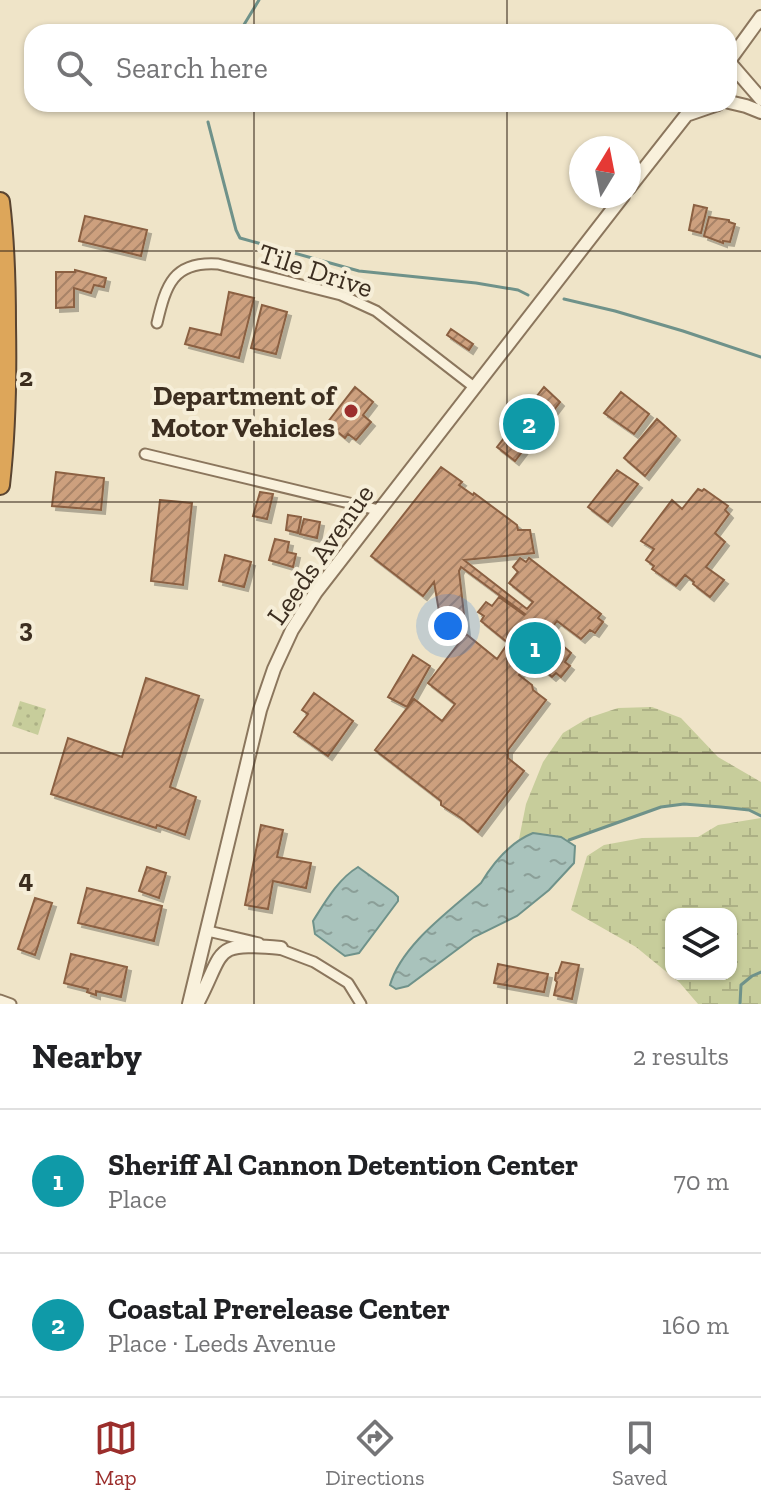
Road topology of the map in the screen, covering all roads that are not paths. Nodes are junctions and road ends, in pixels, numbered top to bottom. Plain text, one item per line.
1 (761, 17) edge
2 (737, 50) edge
3 (737, 70) edge
4 (761, 99) edge
5 (737, 104) edge
6 (688, 112) edge
7 (695, 112) edge
8 (761, 112) edge
9 (686, 115) junction
10 (641, 173) edge
11 (0, 202) edge
12 (614, 208) edge
13 (157, 323) dead end
14 (474, 387) junction
15 (145, 454) dead end
16 (0, 485) edge
17 (378, 510) junction
18 (208, 931) junction
19 (281, 948) junction
20 (0, 1000) edge
21 (11, 1004) edge
22 (189, 1004) edge
23 (197, 1004) edge
24 (361, 1004) edge

1 - 2 street
3 - 4 street
5 - 8 street
6 - 9 street
7 - 9 street
9 - 10 street
11 - 16 highway
12 - 14 street, Leeds Avenue
13 - 14 street, Tile Drive
14 - 17 street, Leeds Avenue
15 - 17 street
17 - 18 street, Leeds Avenue
18 - 19 street
18 - 22 street, Leeds Avenue
19 - 23 street
19 - 24 street
20 - 21 street

